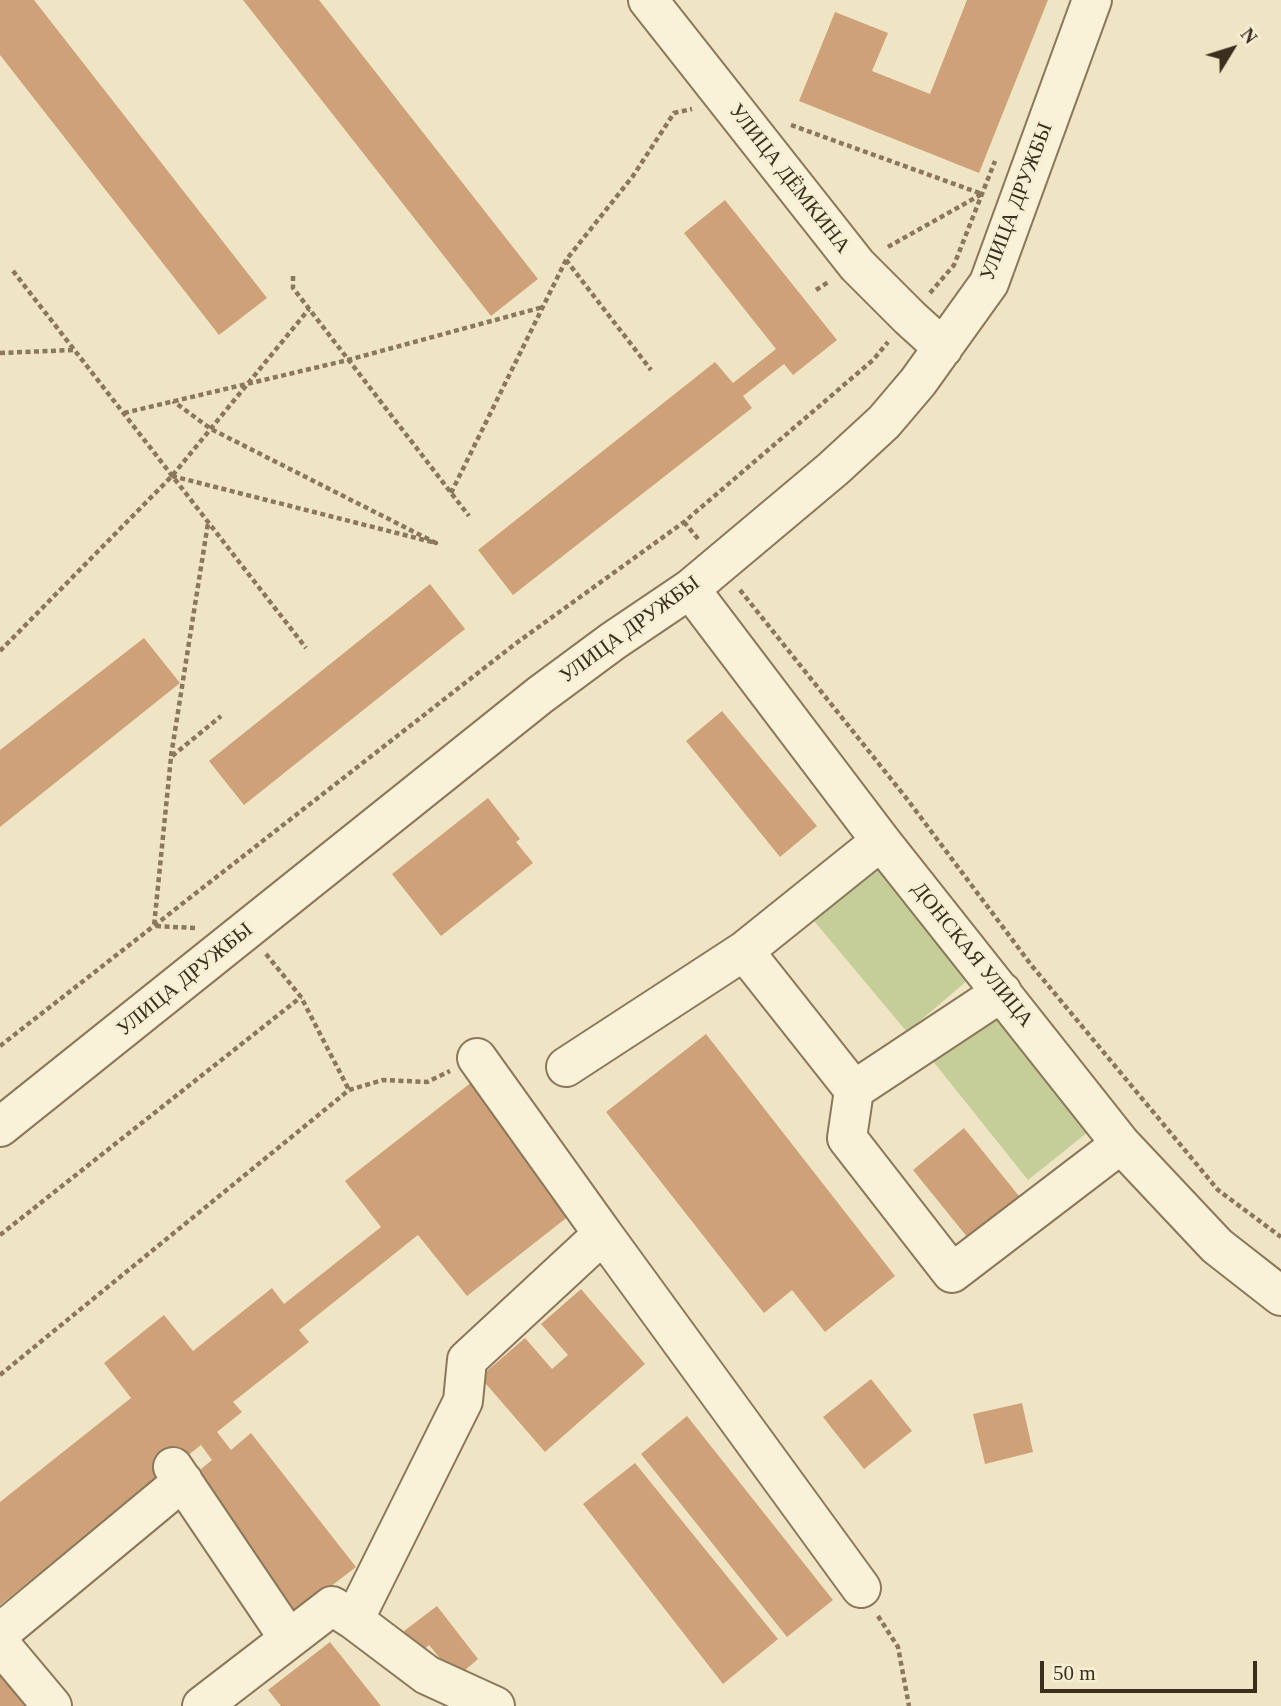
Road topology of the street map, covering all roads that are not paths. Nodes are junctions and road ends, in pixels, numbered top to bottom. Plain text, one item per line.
1 (648, 0) edge
2 (1092, 0) edge
3 (943, 348) junction
4 (690, 589) junction
5 (881, 841) junction
6 (744, 951) junction
7 (1002, 992) junction
8 (477, 1058) road end
9 (566, 1067) dead end
10 (854, 1090) junction
11 (0, 1128) edge
12 (1121, 1144) junction
13 (603, 1234) junction
14 (1281, 1296) edge
15 (861, 1588) dead end
16 (354, 1620) junction
17 (0, 1633) edge
18 (289, 1639) junction
19 (0, 1644) edge
20 (52, 1706) edge
21 (202, 1706) edge
22 (495, 1706) edge

1 - 3 street, УЛИЦА ДЁМКИНА
2 - 3 street, УЛИЦА ДРУЖБЫ
3 - 4 street, УЛИЦА ДРУЖБЫ
4 - 5 street, ДОНСКАЯ УЛИЦА
4 - 11 street, УЛИЦА ДРУЖБЫ
5 - 6 street
5 - 7 street, ДОНСКАЯ УЛИЦА
6 - 9 street
6 - 10 street
7 - 10 street
7 - 12 street, ДОНСКАЯ УЛИЦА
8 - 13 street
10 - 12 street
12 - 14 street, ДОНСКАЯ УЛИЦА
13 - 15 street
13 - 16 street
16 - 18 street
16 - 22 street
17 - 18 street
18 - 21 street
19 - 20 street

